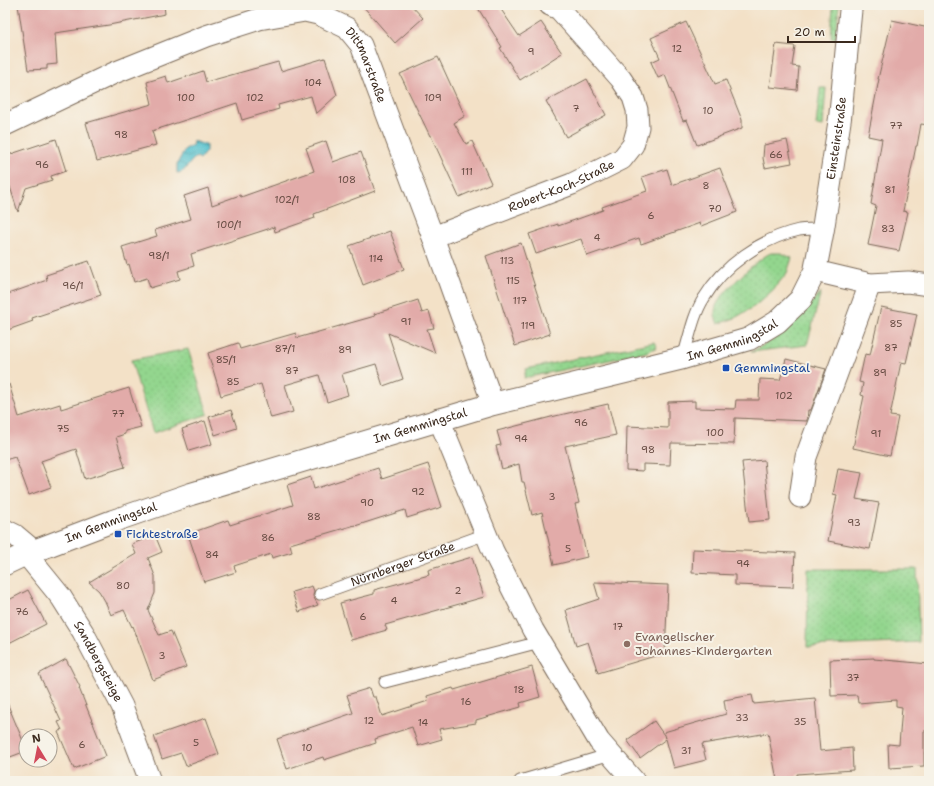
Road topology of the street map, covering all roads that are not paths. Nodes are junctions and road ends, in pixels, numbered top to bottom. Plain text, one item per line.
1 (550, 5) edge
2 (851, 5) edge
3 (304, 8) edge
4 (5, 125) edge
5 (823, 229) junction
6 (433, 237) junction
7 (815, 271) junction
8 (870, 284) junction
9 (929, 285) edge
10 (683, 358) junction
11 (493, 404) junction
12 (439, 419) junction
13 (800, 497) dead end
14 (5, 530) edge
15 (486, 534) junction
16 (30, 552) junction
17 (5, 564) edge
18 (320, 594) dead end
19 (540, 642) junction
20 (385, 682) dead end
21 (611, 754) junction
22 (150, 781) edge
23 (520, 781) edge
24 (634, 781) edge

1 - 6 street, Robert-Koch-Straße
2 - 5 street, Einsteinstraße
3 - 4 street, Dittmarstraße
3 - 6 street, Dittmarstraße
5 - 7 street, Einsteinstraße
5 - 10 lane
6 - 11 street, Dittmarstraße
7 - 8 street
7 - 10 street, Im Gemmingstal
8 - 9 street
8 - 13 street
10 - 11 street, Im Gemmingstal
11 - 12 street, Im Gemmingstal
12 - 15 street
12 - 16 street, Im Gemmingstal
14 - 16 street
15 - 18 lane, Nürnberger Straße
15 - 19 street
16 - 17 street, Im Gemmingstal
16 - 22 street, Sandbergsteige
19 - 20 lane
19 - 21 street
21 - 23 lane
21 - 24 street

